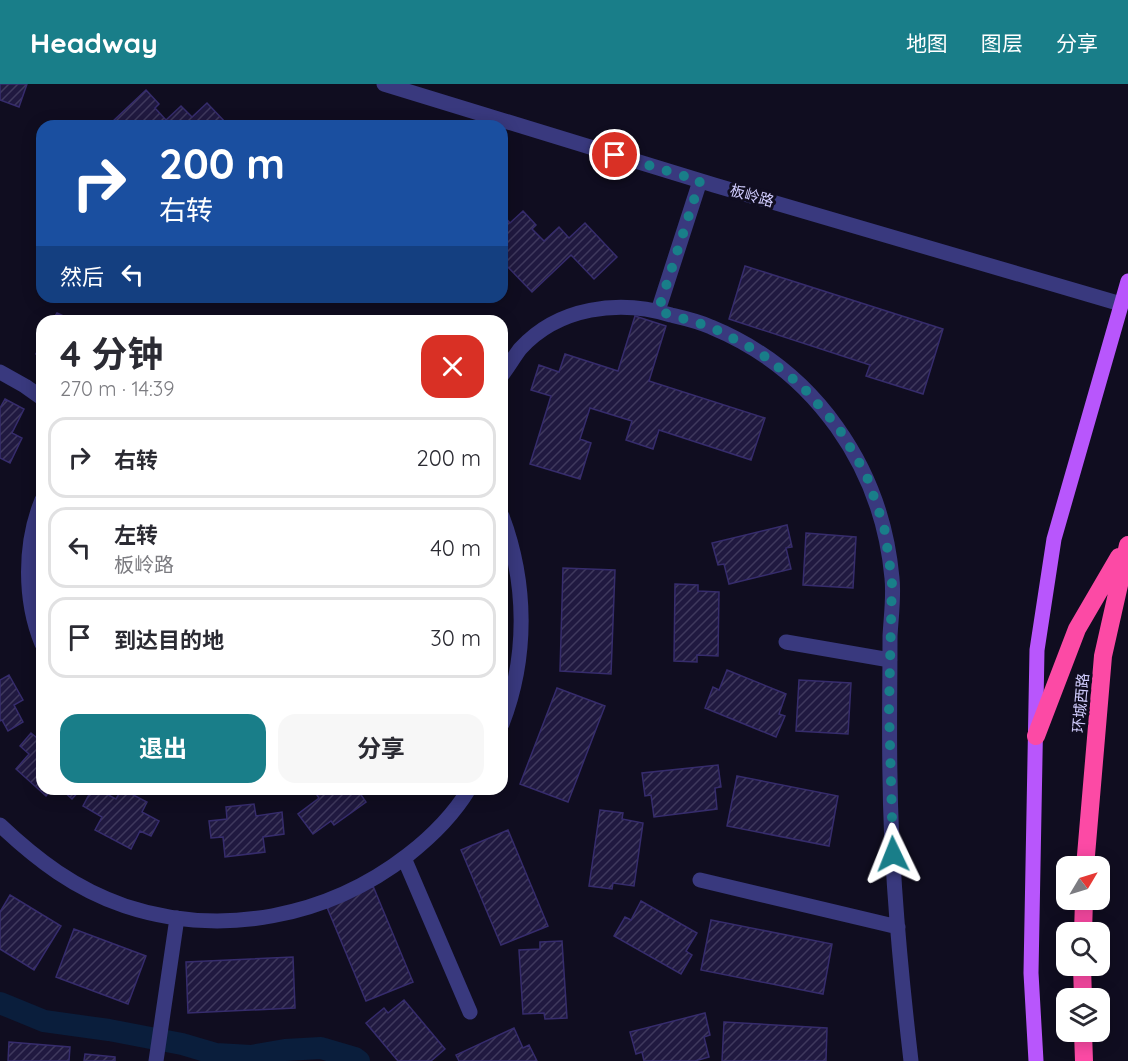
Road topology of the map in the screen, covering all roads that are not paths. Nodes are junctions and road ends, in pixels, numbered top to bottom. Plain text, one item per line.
1 (384, 84) edge
2 (501, 120) edge
3 (508, 122) edge
4 (700, 181) junction
5 (1128, 280) edge
6 (1121, 304) junction
7 (658, 311) junction
8 (508, 367) edge
9 (0, 372) edge
10 (36, 394) edge
11 (36, 523) edge
12 (508, 532) edge
13 (1128, 544) edge
14 (36, 621) edge
15 (786, 642) dead end
16 (890, 660) junction
17 (508, 709) edge
18 (1036, 736) junction
19 (466, 795) edge
20 (0, 825) edge
21 (1086, 856) edge
22 (404, 858) junction
23 (700, 880) dead end
24 (177, 918) junction
25 (898, 927) junction
26 (470, 1012) dead end
27 (1083, 1042) edge
28 (156, 1061) edge
29 (911, 1061) edge
30 (1036, 1061) edge
31 (1084, 1061) edge

1 - 2 street, 板岭路
3 - 4 street, 板岭路
4 - 6 street, 板岭路
4 - 7 street
5 - 6 main road
6 - 18 main road
7 - 8 street
7 - 16 street
9 - 10 street
11 - 14 street
12 - 17 street
13 - 18 highway
13 - 21 highway, 环城西路
15 - 16 street
16 - 25 street
18 - 30 main road
19 - 22 street
20 - 24 street
22 - 24 street
22 - 26 street
23 - 25 street
24 - 28 street
25 - 29 street
27 - 31 highway

